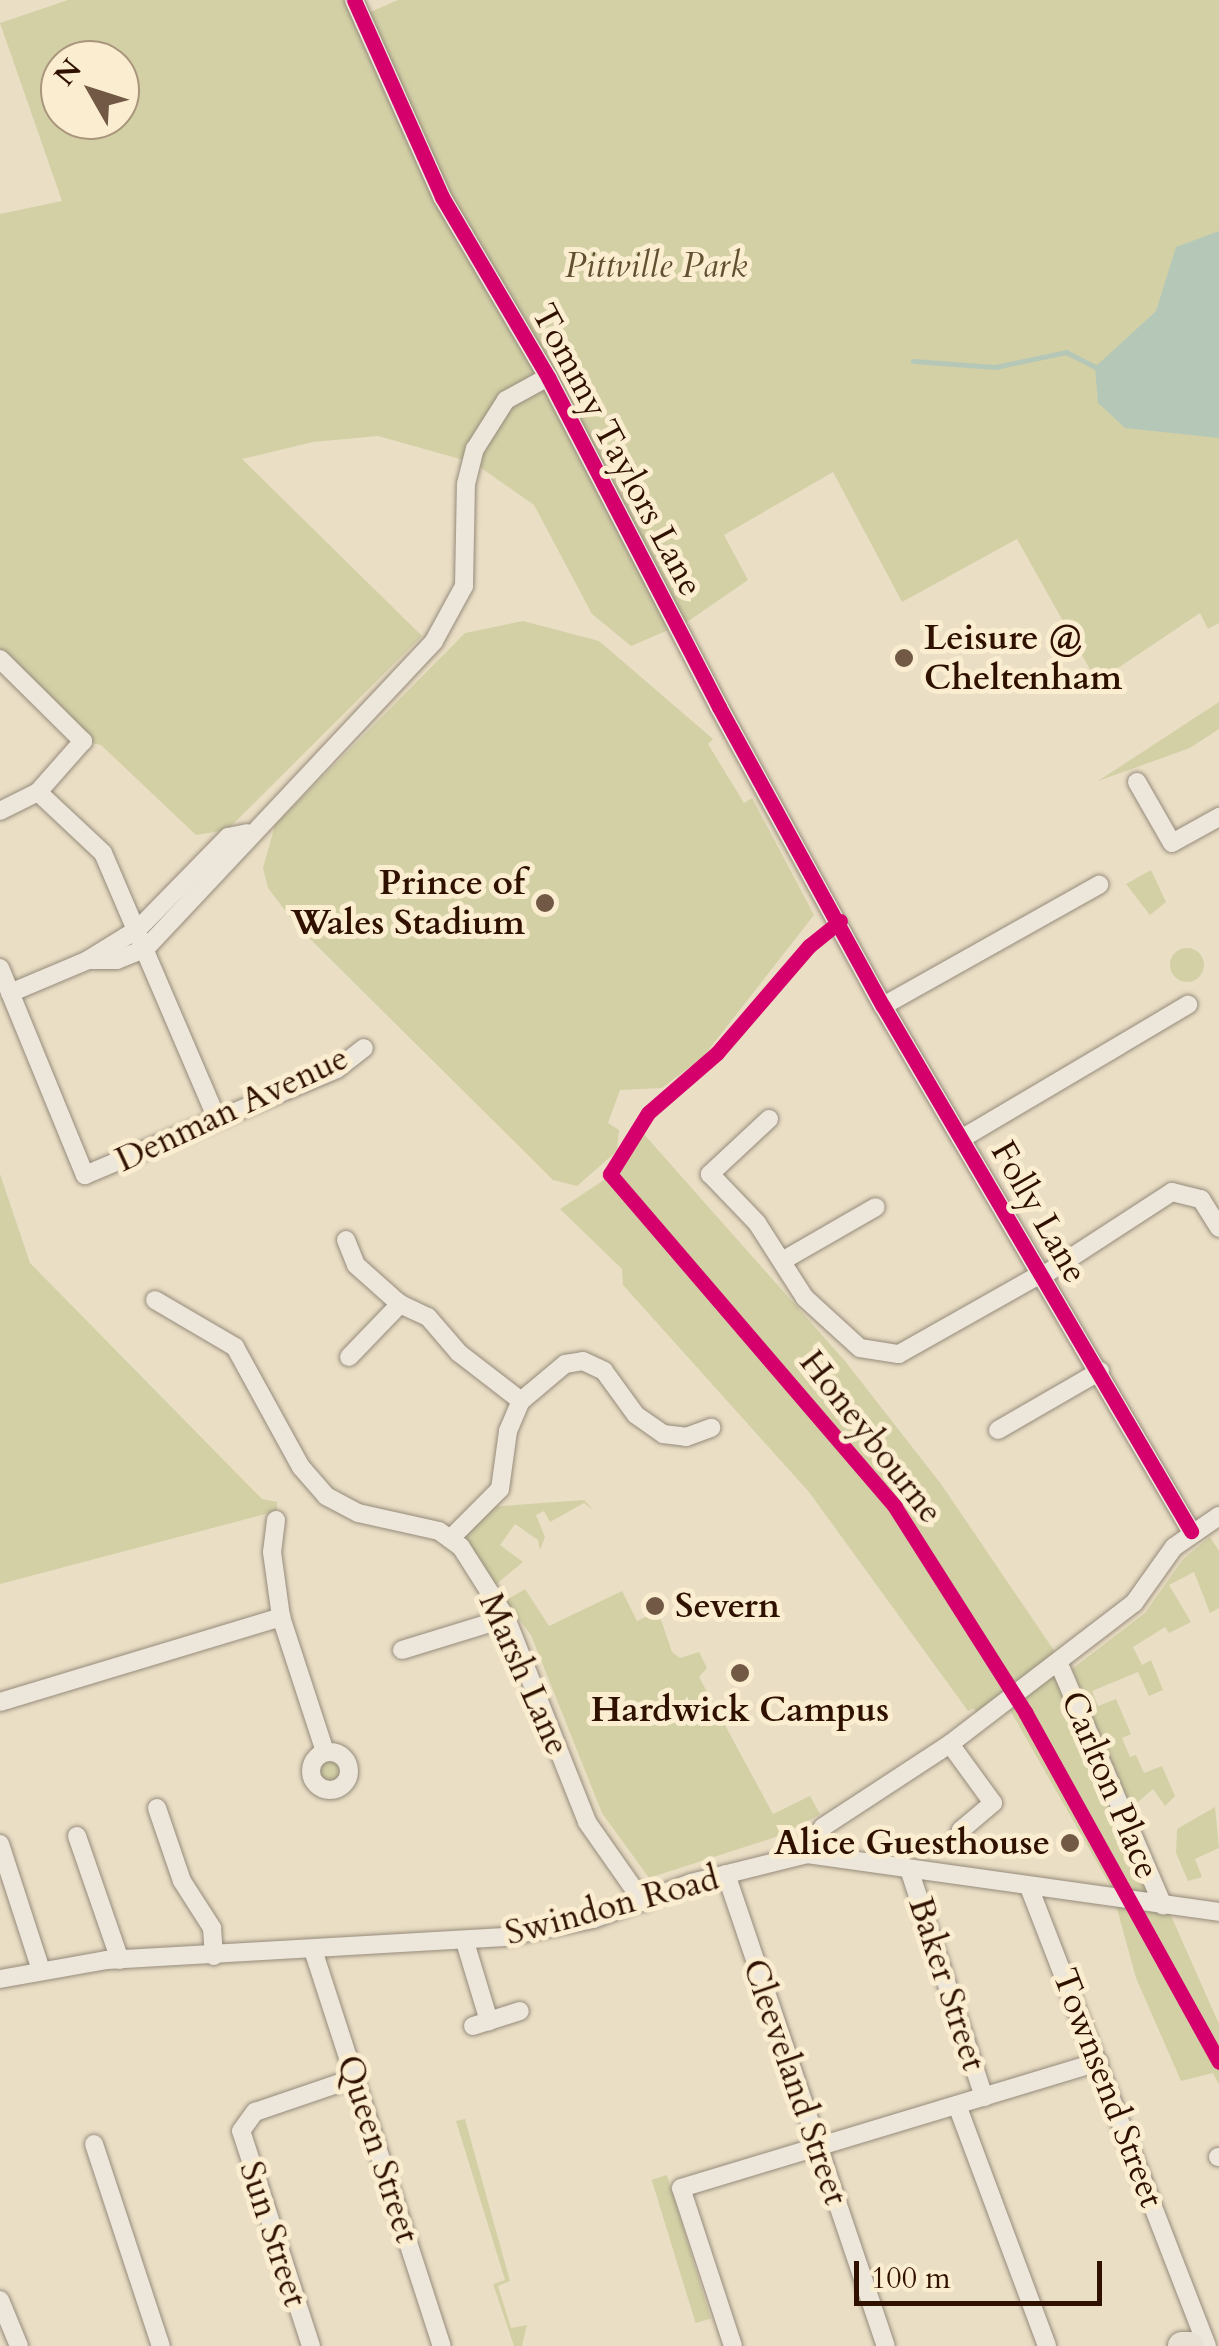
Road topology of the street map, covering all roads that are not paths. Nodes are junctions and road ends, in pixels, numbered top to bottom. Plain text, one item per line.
1 (359, 2) edge
2 (548, 377) junction
3 (0, 658) edge
4 (1138, 782) dead end
5 (38, 792) junction
6 (0, 811) edge
7 (1219, 817) edge
8 (248, 833) junction
9 (1099, 884) dead end
10 (840, 921) joint
11 (138, 930) junction
12 (146, 948) junction
13 (88, 960) junction
14 (0, 968) edge
15 (10, 992) junction
16 (1188, 1005) dead end
17 (884, 1006) junction
18 (364, 1048) dead end
19 (217, 1119) junction
20 (768, 1119) dead end
21 (960, 1138) junction
22 (876, 1207) dead end
23 (1219, 1228) edge
24 (346, 1240) dead end
25 (782, 1261) junction
26 (1040, 1276) junction
27 (155, 1300) dead end
28 (400, 1304) junction
29 (349, 1358) dead end
30 (1100, 1371) junction
31 (522, 1401) junction
32 (711, 1428) dead end
33 (998, 1430) dead end
34 (1219, 1516) edge
35 (276, 1520) dead end
36 (1192, 1531) junction
37 (451, 1538) junction
38 (281, 1617) junction
39 (506, 1618) junction
40 (402, 1650) dead end
41 (1059, 1664) junction
42 (0, 1702) edge
43 (950, 1744) junction
44 (325, 1752) dead end
45 (157, 1808) dead end
46 (77, 1836) dead end
47 (0, 1844) edge
48 (956, 1845) dead end
49 (807, 1854) junction
50 (910, 1872) junction
51 (726, 1874) junction
52 (1029, 1887) junction
53 (643, 1902) junction
54 (1163, 1906) junction
55 (1219, 1912) edge
56 (465, 1942) junction
57 (314, 1953) junction
58 (214, 1956) junction
59 (120, 1960) junction
60 (41, 1970) junction
61 (0, 1979) edge
62 (520, 2012) dead end
63 (1098, 2062) junction
64 (355, 2078) junction
65 (984, 2097) junction
66 (957, 2105) junction
67 (94, 2144) dead end
68 (816, 2148) junction
69 (0, 2300) edge
70 (19, 2346) edge
71 (161, 2346) edge
72 (311, 2346) edge
73 (442, 2346) edge
74 (733, 2346) edge
75 (886, 2346) edge
76 (1047, 2346) edge
77 (1182, 2346) edge
78 (1190, 2346) edge
79 (1207, 2346) edge

1 - 2 street, Tommy Taylors Lane
2 - 8 street
2 - 10 street, Tommy Taylors Lane
3 - 5 street
4 - 7 street
5 - 6 street
5 - 11 street
8 - 11 street
8 - 12 street
9 - 17 street
10 - 17 street, Folly Lane
11 - 12 street
11 - 13 street
12 - 13 street
12 - 19 street
13 - 15 street
14 - 15 street, Denman Avenue
15 - 19 street, Denman Avenue
16 - 21 street
17 - 21 street, Folly Lane
18 - 19 street, Denman Avenue
20 - 25 street
21 - 26 street, Folly Lane
22 - 25 street
23 - 26 street
24 - 28 street
25 - 26 street
26 - 30 street, Folly Lane
27 - 37 street
28 - 29 street
28 - 31 street
30 - 33 street
30 - 36 street, Folly Lane
31 - 32 street
31 - 37 street
34 - 36 street
35 - 38 street
36 - 41 street
37 - 39 street, Marsh Lane
38 - 42 street
38 - 44 street
39 - 40 street
39 - 53 street, Marsh Lane
41 - 43 street
41 - 54 street, Carlton Place
43 - 48 street
43 - 49 street
45 - 58 street
46 - 59 street
47 - 60 street
49 - 50 street, Swindon Road
49 - 51 street, Swindon Road
50 - 52 street, Swindon Road
50 - 65 street, Baker Street
51 - 53 street, Swindon Road
51 - 68 street, Cleeveland Street
52 - 54 street, Swindon Road
52 - 63 street, Townsend Street
53 - 56 street, Swindon Road
54 - 55 street, Swindon Road
56 - 57 street, Swindon Road
56 - 62 street
57 - 58 street, Swindon Road
57 - 64 street, Queen Street
58 - 59 street, Swindon Road
59 - 60 street, Swindon Road
60 - 61 street, Swindon Road
63 - 65 street
63 - 79 street, Townsend Street
64 - 72 street, Sun Street
64 - 73 street, Queen Street
65 - 66 street
66 - 68 street
66 - 76 street
67 - 71 street
68 - 74 street
68 - 75 street, Cleeveland Street
69 - 70 street
77 - 78 highway

